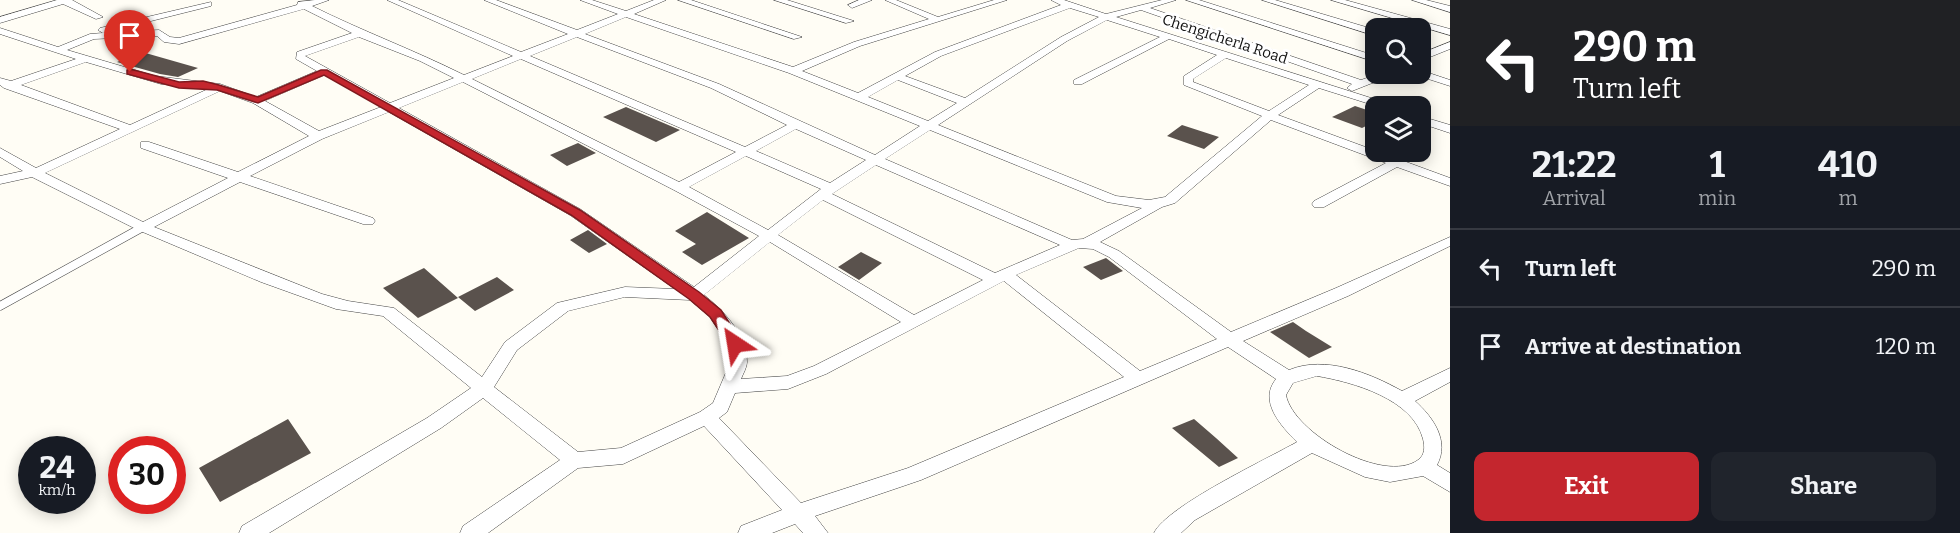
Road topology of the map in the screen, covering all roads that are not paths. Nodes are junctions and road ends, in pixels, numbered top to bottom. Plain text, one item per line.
1 (64, 0) edge
2 (293, 0) edge
3 (325, 0) edge
4 (391, 0) edge
5 (488, 0) edge
6 (584, 0) edge
7 (662, 0) edge
8 (682, 0) edge
9 (778, 0) edge
10 (868, 0) edge
11 (889, 0) edge
12 (1003, 0) edge
13 (1055, 0) edge
14 (1190, 0) edge
15 (1266, 0) edge
16 (1335, 0) edge
17 (1416, 0) edge
18 (1155, 3) edge
19 (208, 4) dead end
20 (852, 5) dead end
21 (1069, 5) junction
22 (304, 6) junction
23 (1450, 9) edge
24 (626, 14) junction
25 (1107, 16) junction
26 (99, 17) dead end
27 (0, 20) edge
28 (938, 20) junction
29 (849, 21) dead end
30 (1365, 30) edge
31 (0, 31) edge
32 (1450, 32) edge
33 (360, 34) junction
34 (576, 34) junction
35 (93, 36) junction
36 (1168, 36) junction
37 (798, 37) dead end
38 (1450, 45) edge
39 (60, 49) junction
40 (1431, 49) edge
41 (1437, 51) junction
42 (1431, 53) edge
43 (1224, 55) junction
44 (1450, 55) edge
45 (1365, 56) edge
46 (521, 57) junction
47 (85, 59) junction
48 (793, 71) junction
49 (324, 72) junction
50 (898, 77) junction
51 (1431, 77) edge
52 (462, 79) junction
53 (0, 81) edge
54 (1078, 82) dead end
55 (1365, 82) edge
56 (1450, 83) edge
57 (1318, 84) junction
58 (1361, 84) junction
59 (12, 85) junction
60 (219, 87) junction
61 (0, 89) edge
62 (1344, 92) junction
63 (858, 98) junction
64 (1365, 99) edge
65 (258, 100) junction
66 (966, 102) junction
67 (390, 108) junction
68 (1270, 115) junction
69 (1431, 123) edge
70 (796, 125) junction
71 (932, 125) junction
72 (131, 129) junction
73 (1450, 129) edge
74 (318, 136) junction
75 (145, 146) dead end
76 (1365, 150) edge
77 (743, 151) junction
78 (0, 152) edge
79 (876, 158) junction
80 (1397, 162) joint
81 (37, 172) junction
82 (238, 177) junction
83 (0, 180) edge
84 (1450, 182) edge
85 (679, 187) junction
86 (826, 191) junction
87 (1319, 204) dead end
88 (1158, 205) junction
89 (368, 221) dead end
90 (143, 227) junction
91 (769, 236) junction
92 (1450, 240) edge
93 (1079, 244) junction
94 (1001, 277) junction
95 (694, 295) junction
96 (0, 306) edge
97 (914, 322) junction
98 (1230, 340) junction
99 (1450, 374) edge
100 (1286, 377) junction
101 (1138, 380) junction
102 (729, 387) junction
103 (484, 388) junction
104 (1401, 400) junction
105 (707, 417) junction
106 (1312, 443) junction
107 (574, 460) junction
108 (1426, 468) junction
109 (1450, 484) edge
110 (797, 513) junction
111 (250, 533) edge
112 (471, 533) edge
113 (748, 533) edge
114 (817, 533) edge
115 (1165, 533) edge

1 - 26 street
1 - 27 street
2 - 22 street
3 - 22 street
4 - 46 street
5 - 34 street
6 - 24 street
7 - 24 street
8 - 37 street
9 - 29 street
10 - 20 street
11 - 28 street
12 - 28 street
13 - 21 street, Chengicherla Road
14 - 45 street
15 - 30 street
16 - 32 street
17 - 23 street
18 - 25 street
18 - 58 street
19 - 35 street
21 - 25 street, Chengicherla Road
21 - 50 street
22 - 33 street
22 - 35 street
24 - 34 street
24 - 48 street
25 - 36 street, Chengicherla Road
25 - 66 street
28 - 48 street
31 - 39 street
33 - 49 street
33 - 52 street
34 - 46 street
34 - 70 street
35 - 39 street
36 - 43 street, Chengicherla Road
36 - 54 street
38 - 41 street
39 - 47 street
40 - 41 street
41 - 42 street
41 - 44 street
43 - 57 street, Chengicherla Road
43 - 68 street
46 - 52 street
46 - 77 street
47 - 59 street
47 - 60 street
48 - 63 street
49 - 65 street
49 - 67 street
50 - 63 street
50 - 66 street
51 - 56 street
52 - 67 street
52 - 85 street
53 - 59 street
55 - 58 street
57 - 62 street, Chengicherla Road
57 - 68 street
58 - 62 street
59 - 61 street
59 - 72 street
60 - 65 street
60 - 72 street
62 - 64 street, Chengicherla Road
63 - 71 street
65 - 74 street
66 - 71 street
67 - 74 street
67 - 95 street
68 - 76 street
68 - 88 street
69 - 73 street
70 - 77 street
70 - 79 street
71 - 79 street
71 - 88 street
72 - 81 street
74 - 82 street
75 - 82 street
77 - 85 street
77 - 86 street
78 - 81 street
79 - 86 street
79 - 93 street
80 - 84 street
80 - 87 street
81 - 83 street
81 - 90 street
82 - 89 street
82 - 90 street
85 - 91 street
86 - 91 street
86 - 94 street
88 - 93 street
90 - 96 lane
90 - 103 street
91 - 95 street
91 - 97 street
92 - 98 street
93 - 94 street
93 - 98 street
94 - 97 street
94 - 101 street
95 - 102 street
95 - 103 street
97 - 102 street
98 - 100 street
98 - 101 street
99 - 104 street
100 - 104 street
100 - 106 street
101 - 110 street
102 - 105 street
103 - 107 street
103 - 111 street
104 - 108 street
105 - 107 street
105 - 110 street
106 - 108 street
106 - 115 street
107 - 112 street
108 - 109 street
110 - 113 street
110 - 114 street

